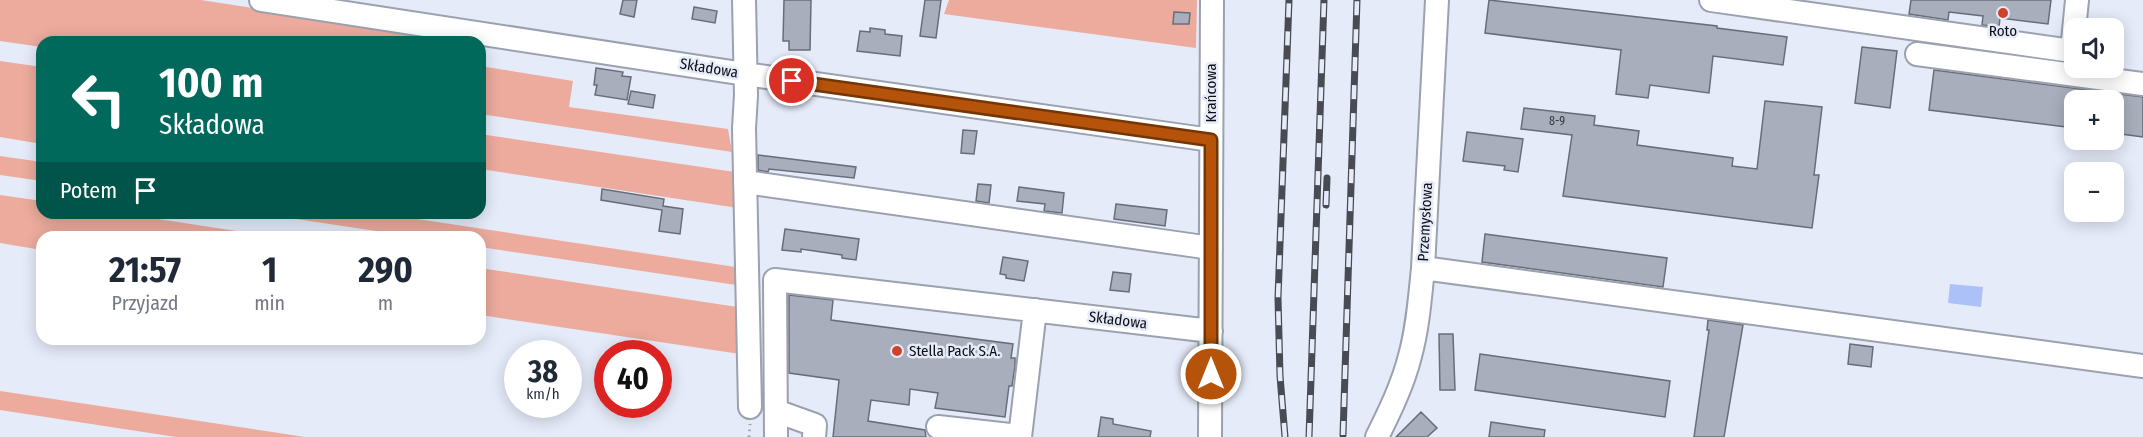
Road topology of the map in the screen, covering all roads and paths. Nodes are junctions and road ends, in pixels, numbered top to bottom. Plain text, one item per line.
1 (261, 0) edge
2 (744, 0) edge
3 (1212, 0) edge
4 (1437, 0) edge
5 (1711, 0) edge
6 (2077, 0) edge
7 (1917, 54) dead end
8 (745, 74) junction
9 (2143, 84) edge
10 (1211, 140) junction
11 (746, 182) junction
12 (1211, 248) junction
13 (1422, 268) junction
14 (1035, 310) junction
15 (1211, 331) junction
16 (2143, 366) edge
17 (750, 407) dead end
18 (776, 411) junction
19 (938, 427) dead end
20 (776, 437) edge
21 (814, 437) edge
22 (1020, 437) edge
23 (1210, 437) edge
24 (1377, 437) edge

1 - 8 street, Składowa
2 - 8 street
3 - 10 street, Krańcowa
4 - 13 street, Przemysłowa
5 - 6 street
7 - 9 street
8 - 10 street, Składowa
8 - 11 street
10 - 12 street, Krańcowa
11 - 12 street
11 - 17 street
12 - 15 street, Krańcowa
13 - 16 street
13 - 24 street, Przemysłowa
14 - 15 street, Składowa
14 - 18 street, Składowa
14 - 22 street
15 - 23 street, Krańcowa
18 - 20 street
18 - 21 street
19 - 22 street

